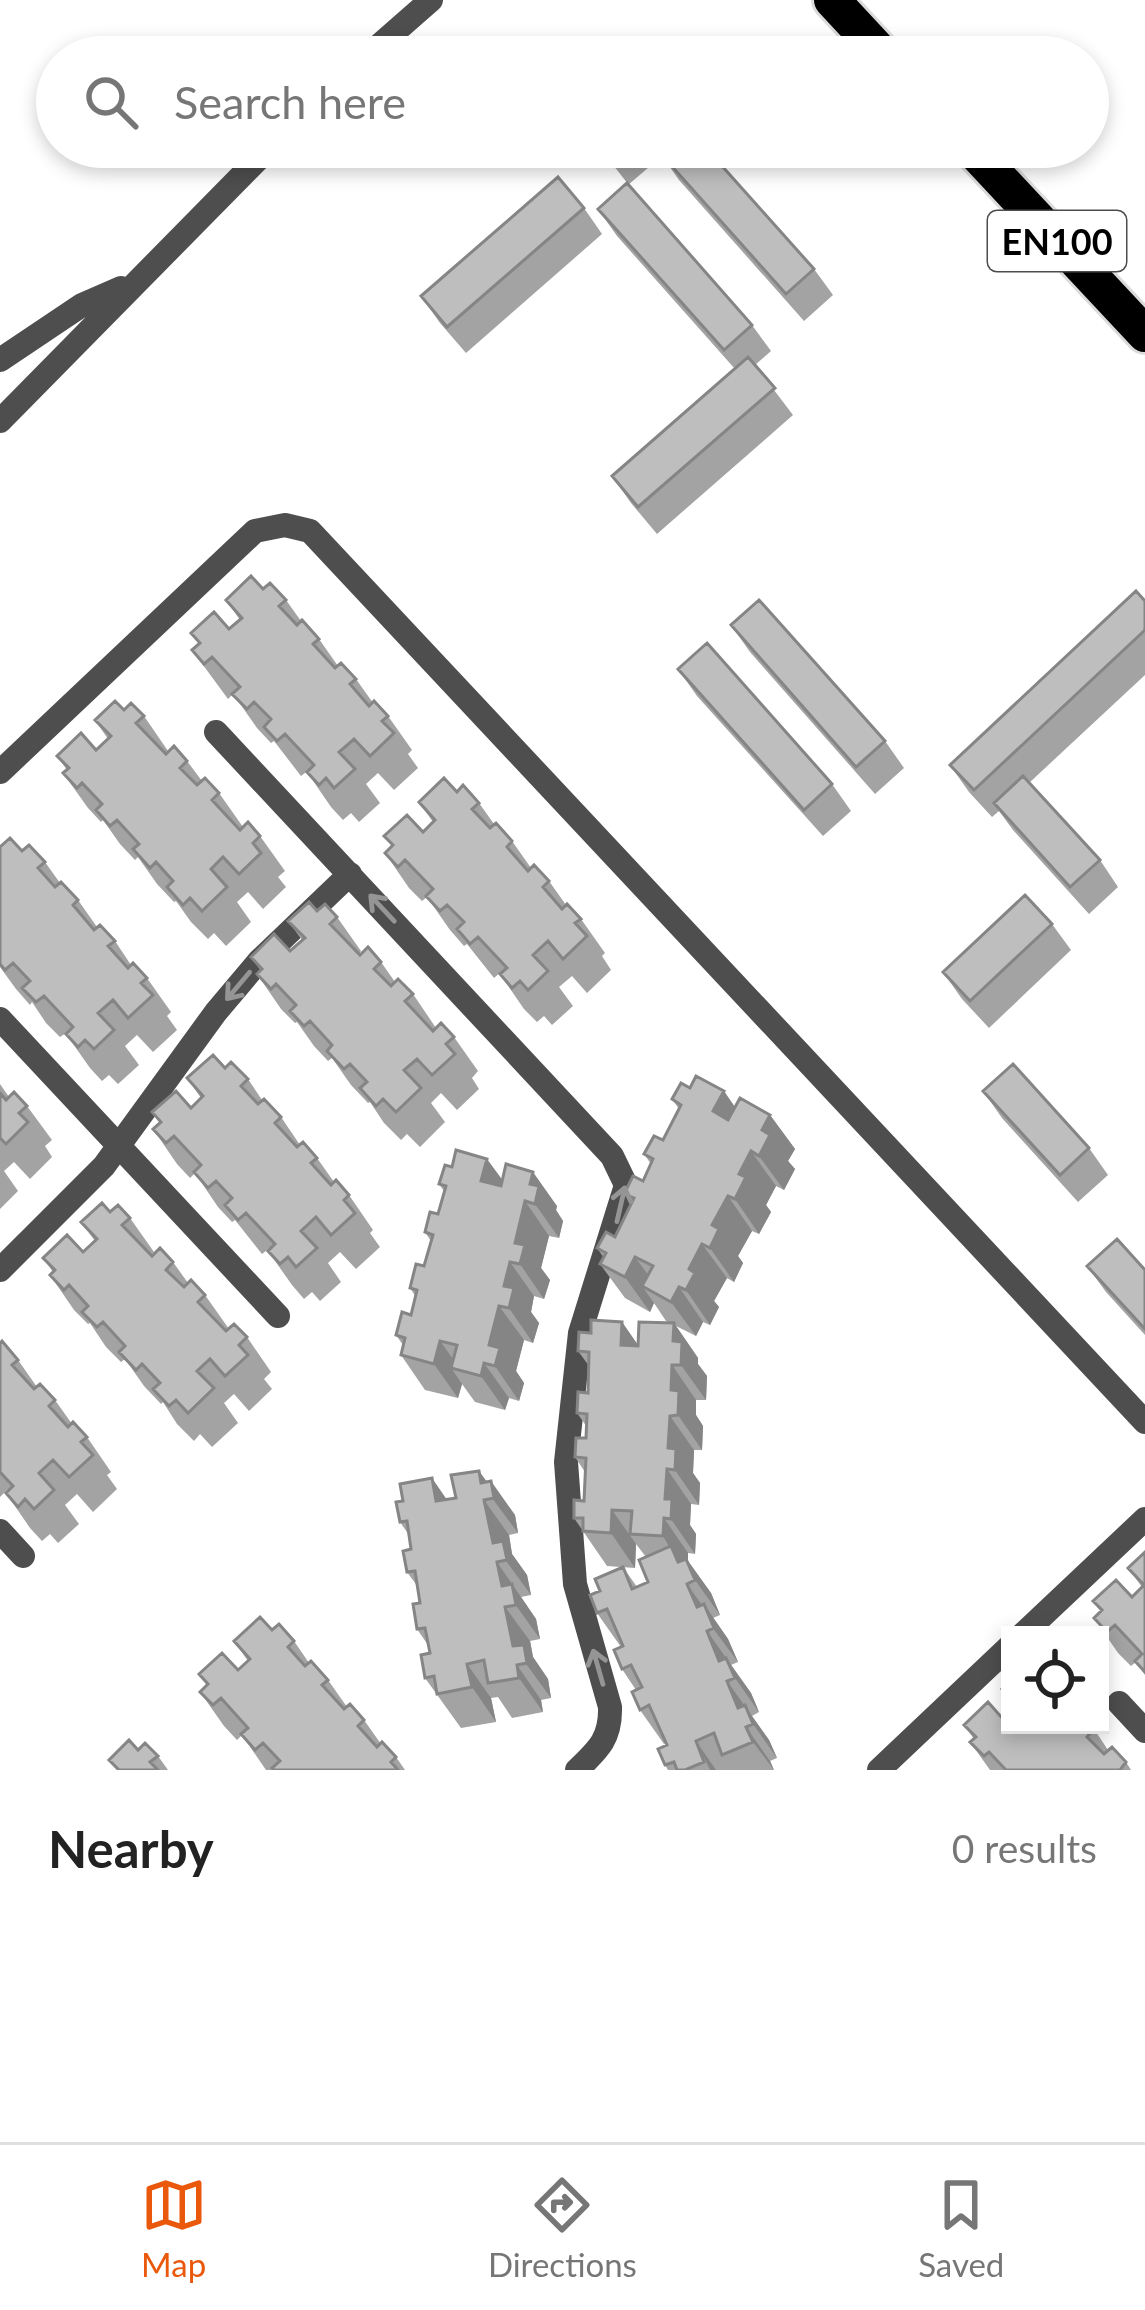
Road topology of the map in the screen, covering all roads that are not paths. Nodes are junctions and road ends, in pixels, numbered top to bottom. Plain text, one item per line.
1 (431, 0) edge
2 (832, 0) edge
3 (390, 36) edge
4 (865, 36) edge
5 (249, 168) edge
6 (990, 168) edge
7 (137, 281) junction
8 (1145, 334) edge
9 (0, 360) edge
10 (0, 421) edge
11 (216, 732) dead end
12 (0, 772) edge
13 (350, 874) junction
14 (0, 1019) edge
15 (118, 1146) junction
16 (0, 1270) edge
17 (278, 1316) dead end
18 (1145, 1422) edge
19 (1145, 1519) edge
20 (0, 1532) edge
21 (23, 1556) dead end
22 (1032, 1626) edge
23 (1001, 1655) edge
24 (1119, 1703) dead end
25 (1145, 1731) edge
26 (578, 1770) edge
27 (879, 1770) edge

1 - 3 street
2 - 4 highway
5 - 7 street
6 - 8 highway, EN100
7 - 9 street
7 - 10 street
11 - 13 street
12 - 18 street
13 -> 15 street
26 -> 13 street
14 - 15 street
15 - 16 street
15 - 17 street
19 - 22 street
20 - 21 street
23 - 27 street
24 - 25 street

